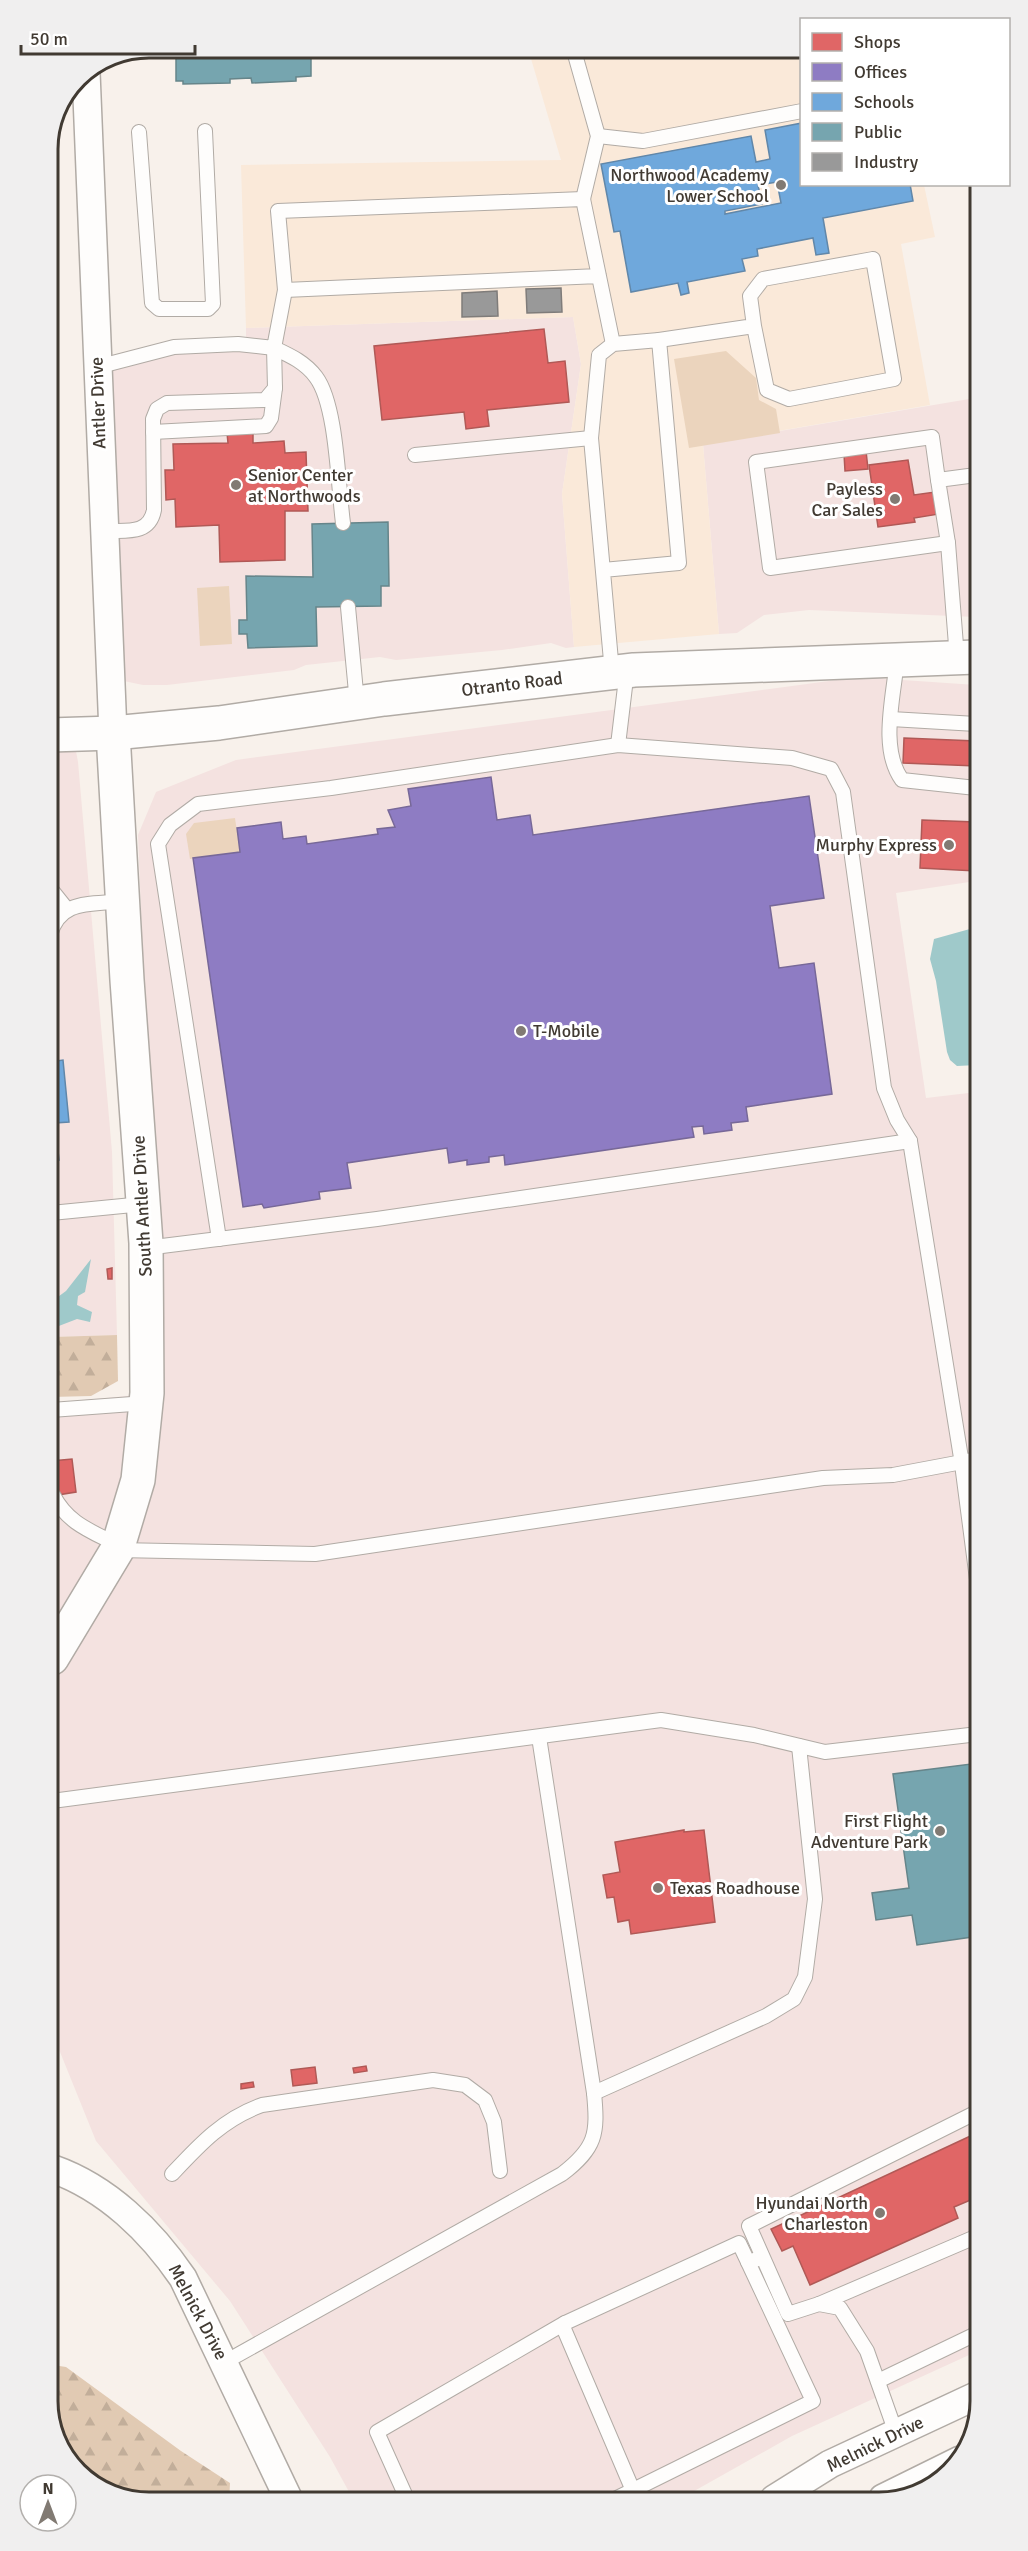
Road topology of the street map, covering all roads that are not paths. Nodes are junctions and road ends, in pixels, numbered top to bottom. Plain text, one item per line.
1 (577, 59) edge
2 (86, 84) edge
3 (800, 111) edge
4 (205, 131) dead end
5 (140, 132) dead end
6 (598, 136) junction
7 (583, 199) junction
8 (599, 276) junction
9 (285, 290) junction
10 (754, 326) junction
11 (659, 340) junction
12 (613, 344) junction
13 (274, 348) junction
14 (97, 367) junction
15 (275, 388) junction
16 (153, 432) junction
17 (591, 438) junction
18 (415, 455) dead end
19 (970, 476) edge
20 (938, 480) junction
21 (343, 523) dead end
22 (103, 531) junction
23 (948, 543) junction
24 (603, 570) junction
25 (348, 607) dead end
26 (966, 658) edge
27 (897, 659) junction
28 (620, 671) junction
29 (357, 703) junction
30 (891, 719) junction
31 (970, 724) edge
32 (113, 733) junction
33 (59, 735) edge
34 (618, 745) junction
35 (970, 787) edge
36 (59, 899) edge
37 (123, 901) junction
38 (66, 908) junction
39 (59, 914) edge
40 (910, 1141) junction
41 (143, 1204) junction
42 (59, 1212) edge
43 (219, 1239) junction
44 (146, 1248) junction
45 (146, 1403) junction
46 (59, 1409) edge
47 (970, 1462) edge
48 (962, 1464) junction
49 (970, 1466) edge
50 (59, 1507) edge
51 (970, 1526) edge
52 (118, 1547) junction
53 (59, 1646) edge
54 (970, 1735) edge
55 (539, 1737) junction
56 (799, 1746) junction
57 (59, 1800) edge
58 (594, 2093) junction
59 (970, 2116) edge
60 (500, 2170) dead end
61 (59, 2172) edge
62 (172, 2174) dead end
63 (970, 2239) edge
64 (754, 2260) junction
65 (819, 2304) junction
66 (566, 2323) junction
67 (970, 2337) edge
68 (225, 2362) junction
69 (878, 2381) junction
70 (970, 2399) edge
71 (896, 2433) junction
72 (937, 2471) edge
73 (898, 2490) edge
74 (285, 2492) edge
75 (404, 2492) edge
76 (634, 2492) edge
77 (641, 2492) edge
78 (785, 2492) edge

1 - 6 lane
2 - 14 street, Antler Drive
3 - 6 lane
4 - 5 lane
6 - 7 lane
7 - 8 lane
7 - 9 lane
8 - 9 lane
8 - 12 lane
9 - 13 lane
10 - 10 lane
10 - 11 lane
11 - 12 lane
11 - 24 lane
12 - 17 lane
13 - 14 lane
13 - 15 lane
13 - 21 lane
14 - 22 street, Antler Drive
15 - 16 lane
15 - 16 lane
16 - 22 lane
17 - 18 lane
17 - 24 lane
19 - 20 lane
20 - 23 lane
20 - 23 lane
22 - 32 street, Antler Drive
23 - 26 lane
24 - 28 lane
25 - 29 lane
26 - 27 street, Otranto Road
27 - 28 street, Otranto Road
27 - 30 lane
28 - 29 street, Otranto Road
28 - 34 lane
29 - 32 street, Otranto Road
30 - 31 lane
30 - 35 lane
32 - 33 street, Otranto Road
32 - 37 street, South Antler Drive
34 - 40 lane
34 - 43 lane
36 - 38 lane
37 - 38 lane
37 - 41 street, South Antler Drive
38 - 39 lane
40 - 43 lane
40 - 48 lane
41 - 42 lane
41 - 44 street, South Antler Drive
43 - 44 lane
44 - 45 street, South Antler Drive
45 - 46 lane
45 - 52 street, South Antler Drive
47 - 48 lane
48 - 49 lane
48 - 51 lane
48 - 52 lane
50 - 52 lane
52 - 53 street, South Antler Drive
54 - 56 lane
55 - 56 lane
55 - 57 lane
55 - 58 lane
56 - 58 lane
58 - 68 lane
59 - 64 lane
60 - 62 lane
61 - 68 street, Melnick Drive
63 - 65 lane
64 - 65 lane
64 - 66 lane
64 - 77 lane
65 - 69 lane
66 - 75 lane
66 - 76 lane
67 - 69 lane
68 - 74 street, Melnick Drive
69 - 71 lane
70 - 71 street, Melnick Drive
71 - 78 street, Melnick Drive
72 - 73 street

